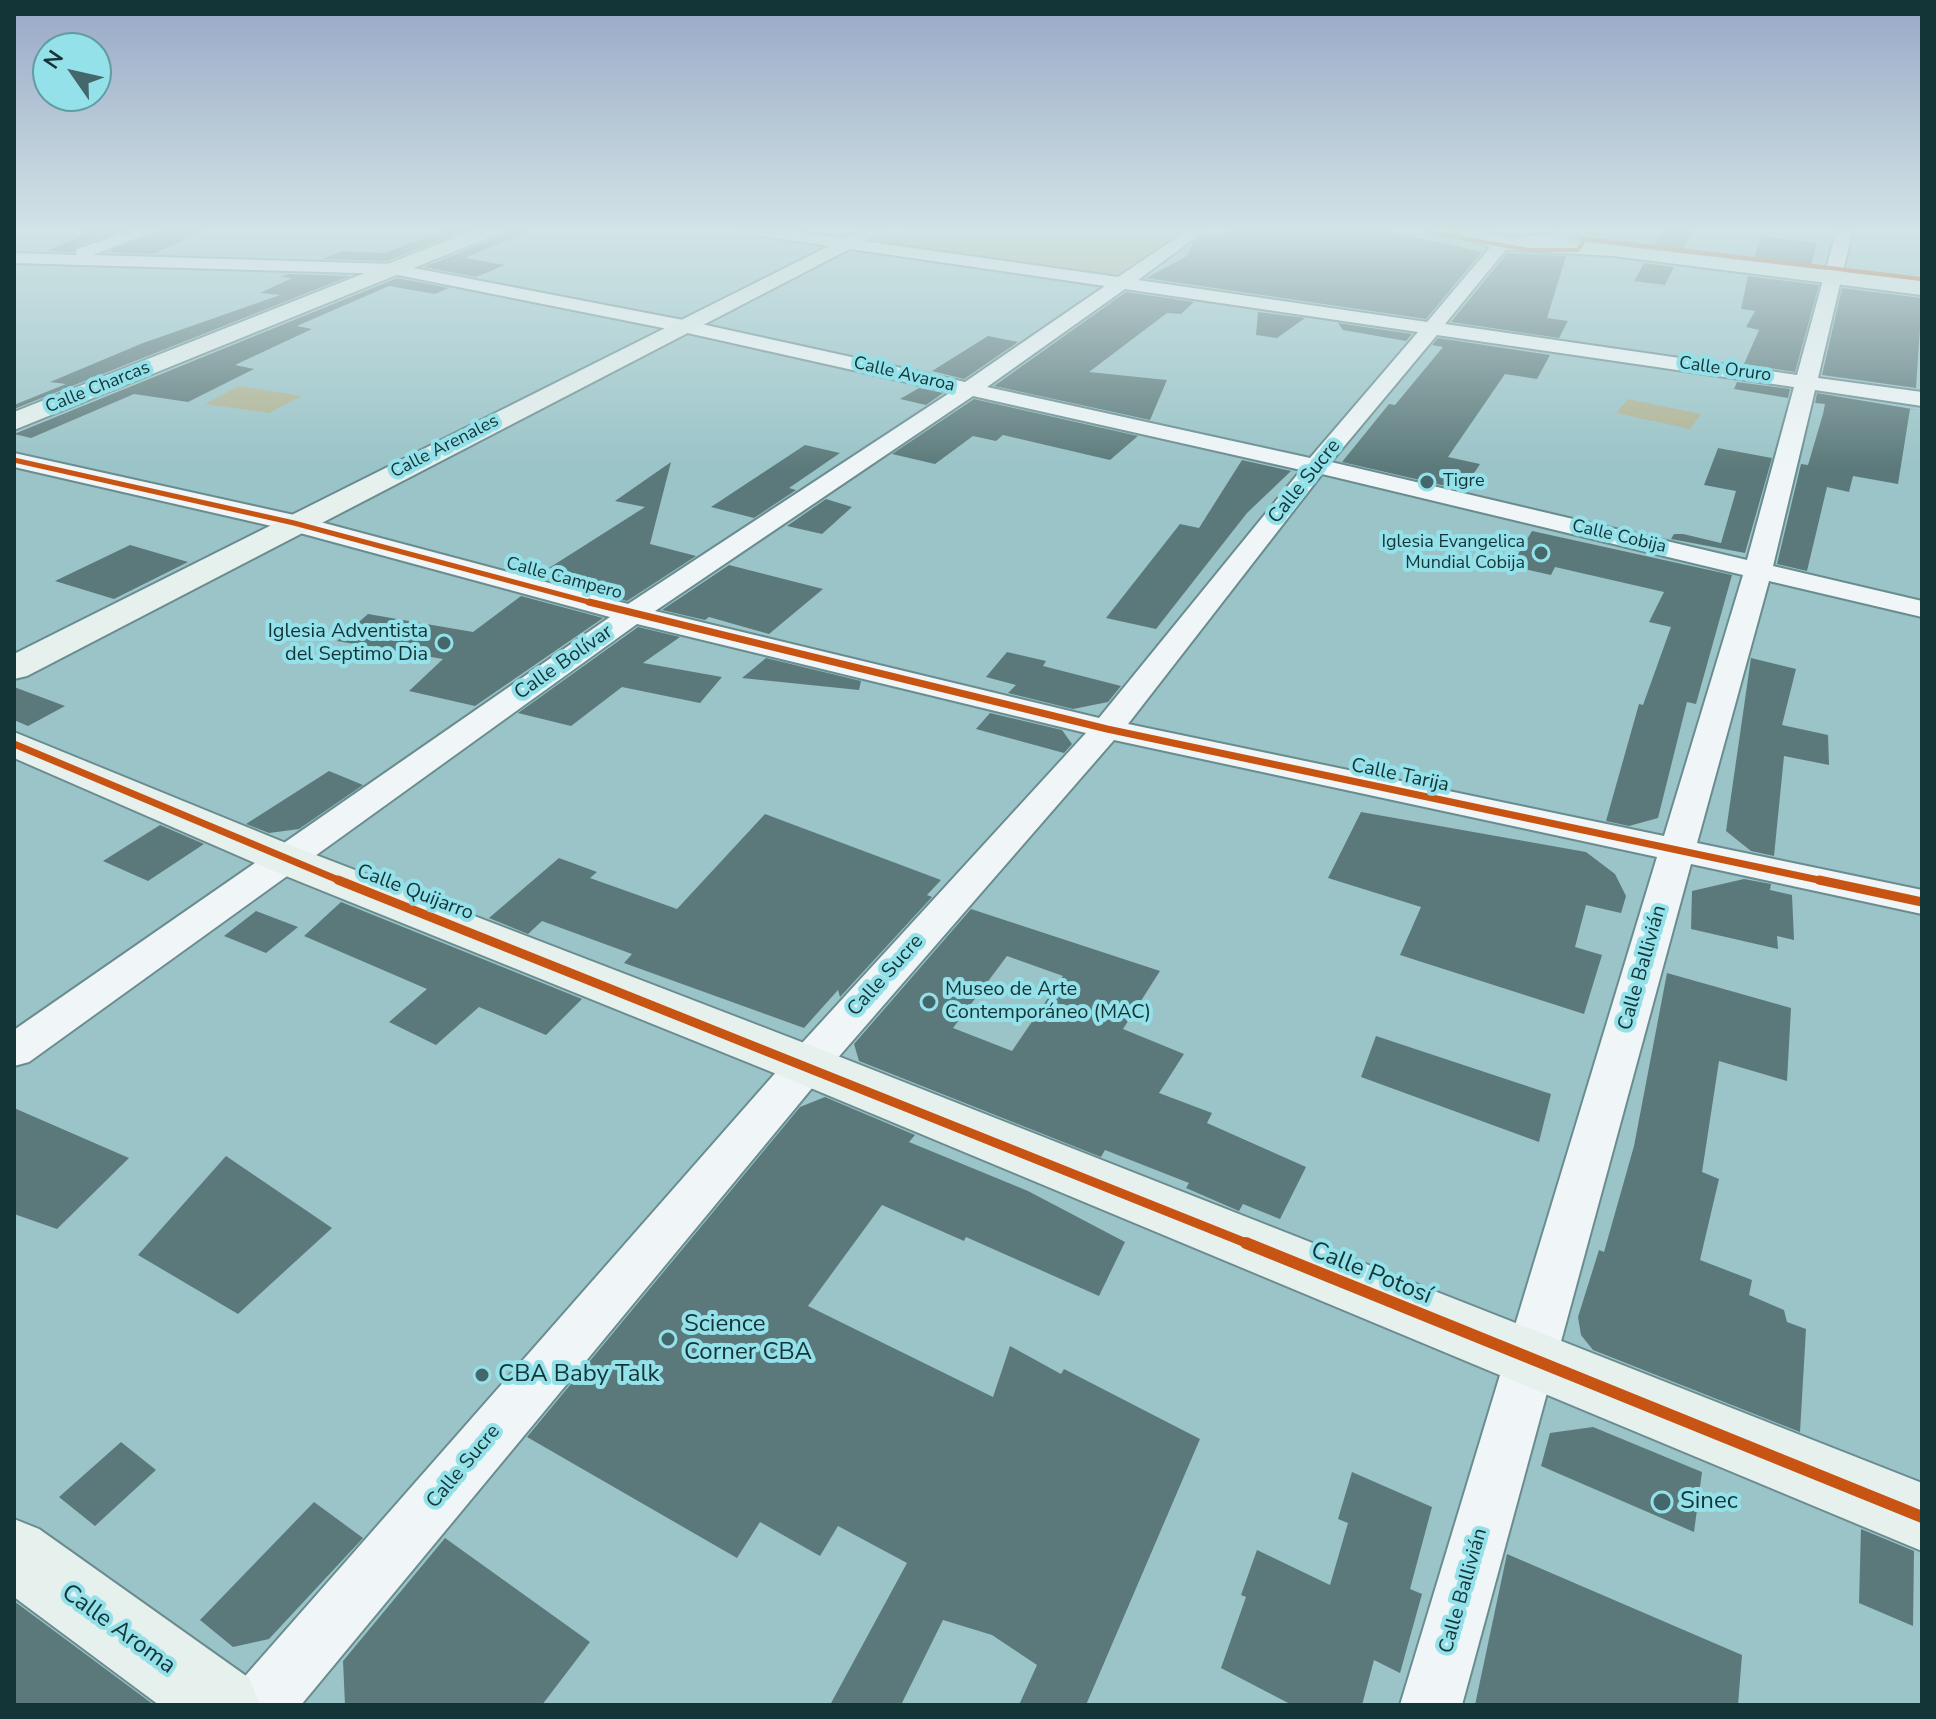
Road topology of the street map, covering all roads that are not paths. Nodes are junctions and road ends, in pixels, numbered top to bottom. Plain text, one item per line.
1 (293, 309) edge
2 (598, 309) edge
3 (717, 309) edge
4 (1085, 309) edge
5 (1296, 309) edge
6 (1446, 309) edge
7 (1824, 309) edge
8 (683, 326) junction
9 (1433, 329) junction
10 (1806, 381) junction
11 (968, 390) junction
12 (1922, 399) edge
13 (14, 422) edge
14 (14, 460) edge
15 (1316, 466) junction
16 (294, 523) junction
17 (1758, 570) junction
18 (1922, 609) edge
19 (632, 614) junction
20 (14, 668) edge
21 (1107, 729) junction
22 (14, 744) edge
23 (1676, 852) junction
24 (287, 860) junction
25 (1922, 902) edge
26 (14, 1051) edge
27 (807, 1065) junction
28 (1529, 1361) junction
29 (1922, 1517) edge
30 (14, 1554) edge
31 (222, 1705) edge
32 (261, 1705) edge
33 (1431, 1705) edge

1 - 13 street, Calle Charcas
2 - 8 street, Calle Avaroa
3 - 8 street, Calle Arenales
4 - 11 street, Calle Bolívar
5 - 9 street, Calle Oruro
6 - 9 street, Calle Sucre
7 - 10 street, Calle Ballivián
8 - 11 street, Calle Avaroa
8 - 16 street, Calle Arenales
9 - 10 street, Calle Oruro
9 - 15 street, Calle Sucre
10 - 12 street, Calle Oruro
10 - 17 street, Calle Ballivián
11 - 15 street, Calle Avaroa
11 - 19 street, Calle Bolívar
14 - 16 street, Calle Campero
15 - 17 street, Calle Cobija
15 - 21 street, Calle Sucre
16 - 19 street, Calle Campero
16 - 20 street, Calle Arenales
17 - 18 street, Calle Cobija
17 - 23 street, Calle Ballivián
19 - 21 street, Calle Campero
19 - 24 street, Calle Bolívar
21 - 23 street, Calle Tarija
21 - 27 street, Calle Sucre
22 - 24 street, Calle Quijarro
23 - 25 street, Calle Tarija
23 - 28 street, Calle Ballivián
24 - 26 street, Calle Bolívar
24 - 27 street, Calle Quijarro
27 - 28 street, Calle Potosí
27 - 32 street, Calle Sucre
28 - 29 street, Calle Potosí
28 - 33 street, Calle Ballivián
30 - 31 street, Calle Aroma

